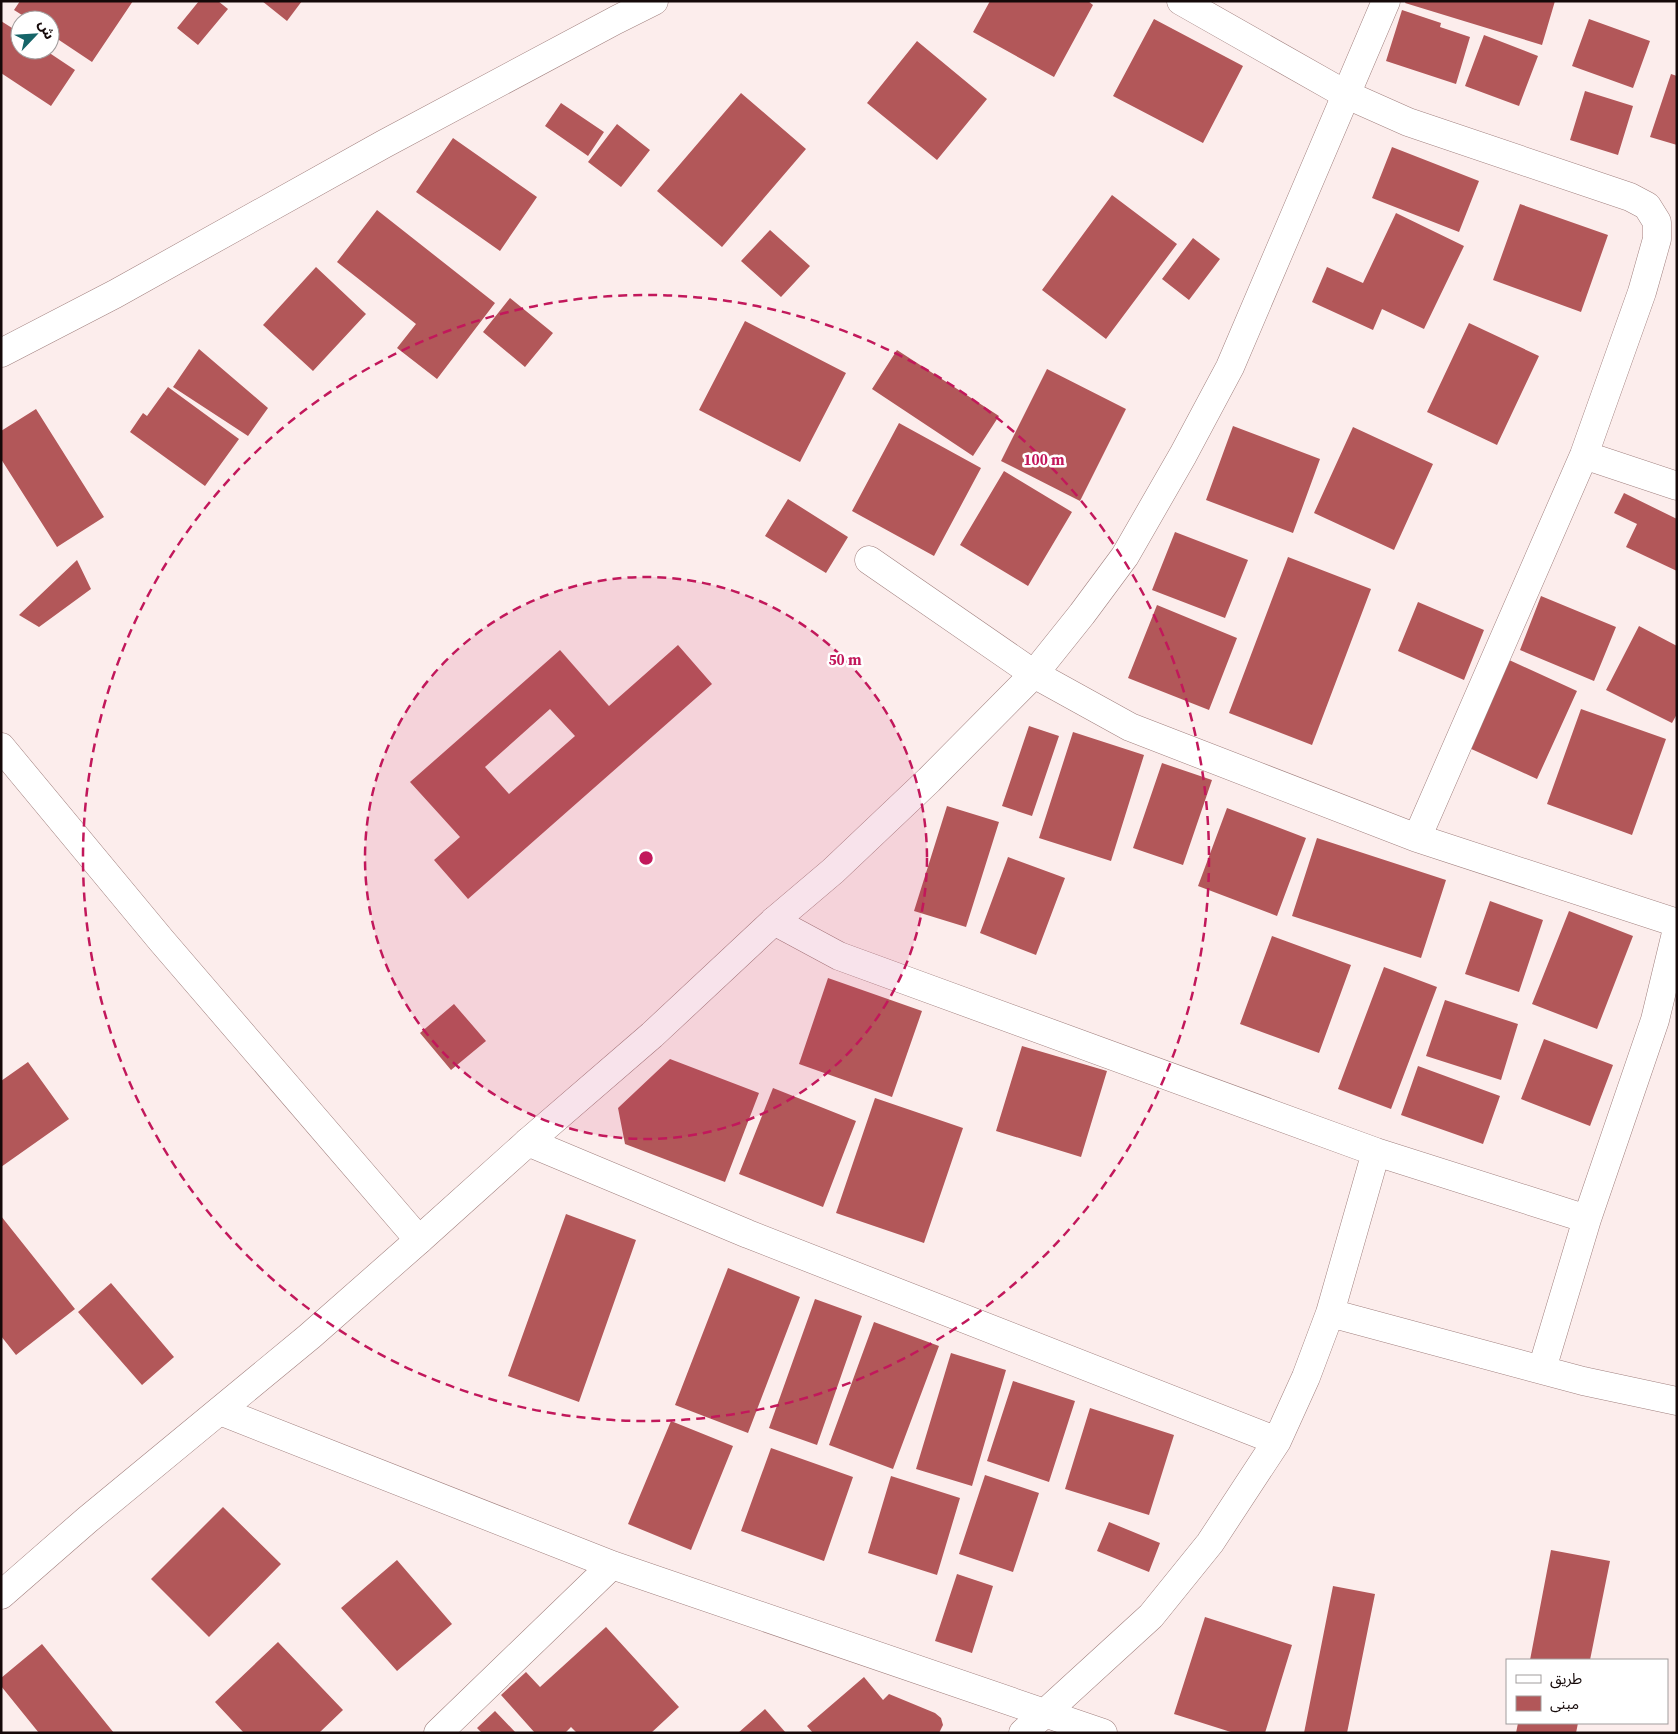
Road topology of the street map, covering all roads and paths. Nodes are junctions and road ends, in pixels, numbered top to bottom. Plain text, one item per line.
1 (654, 1) edge
2 (1181, 1) edge
3 (1386, 1) edge
4 (1345, 94) junction
5 (1, 353) edge
6 (1584, 455) junction
7 (1677, 486) edge
8 (869, 560) dead end
9 (1034, 674) junction
10 (1, 747) edge
11 (1417, 838) junction
12 (774, 921) junction
13 (1677, 922) edge
14 (1677, 929) edge
15 (528, 1142) junction
16 (1376, 1152) junction
17 (1587, 1219) junction
18 (419, 1240) junction
19 (1330, 1313) junction
20 (1542, 1369) junction
21 (1677, 1401) edge
22 (220, 1411) junction
23 (1277, 1441) junction
24 (612, 1565) junction
25 (1, 1595) edge
26 (1046, 1713) junction
27 (438, 1733) edge
28 (1023, 1733) edge
29 (1103, 1733) edge

1 - 5 street
2 - 4 street
3 - 4 street
4 - 6 street
4 - 9 street
6 - 7 street
6 - 11 street
8 - 9 street
9 - 11 street
9 - 12 street
10 - 18 street
11 - 13 street
12 - 15 street
12 - 16 street
14 - 17 street
15 - 18 street
15 - 23 street
16 - 17 street
16 - 19 street
17 - 20 street
18 - 22 street
19 - 20 street
19 - 23 street
20 - 21 street
22 - 24 street
22 - 25 street
23 - 26 street
24 - 26 street
24 - 27 street
26 - 28 street
26 - 29 street

